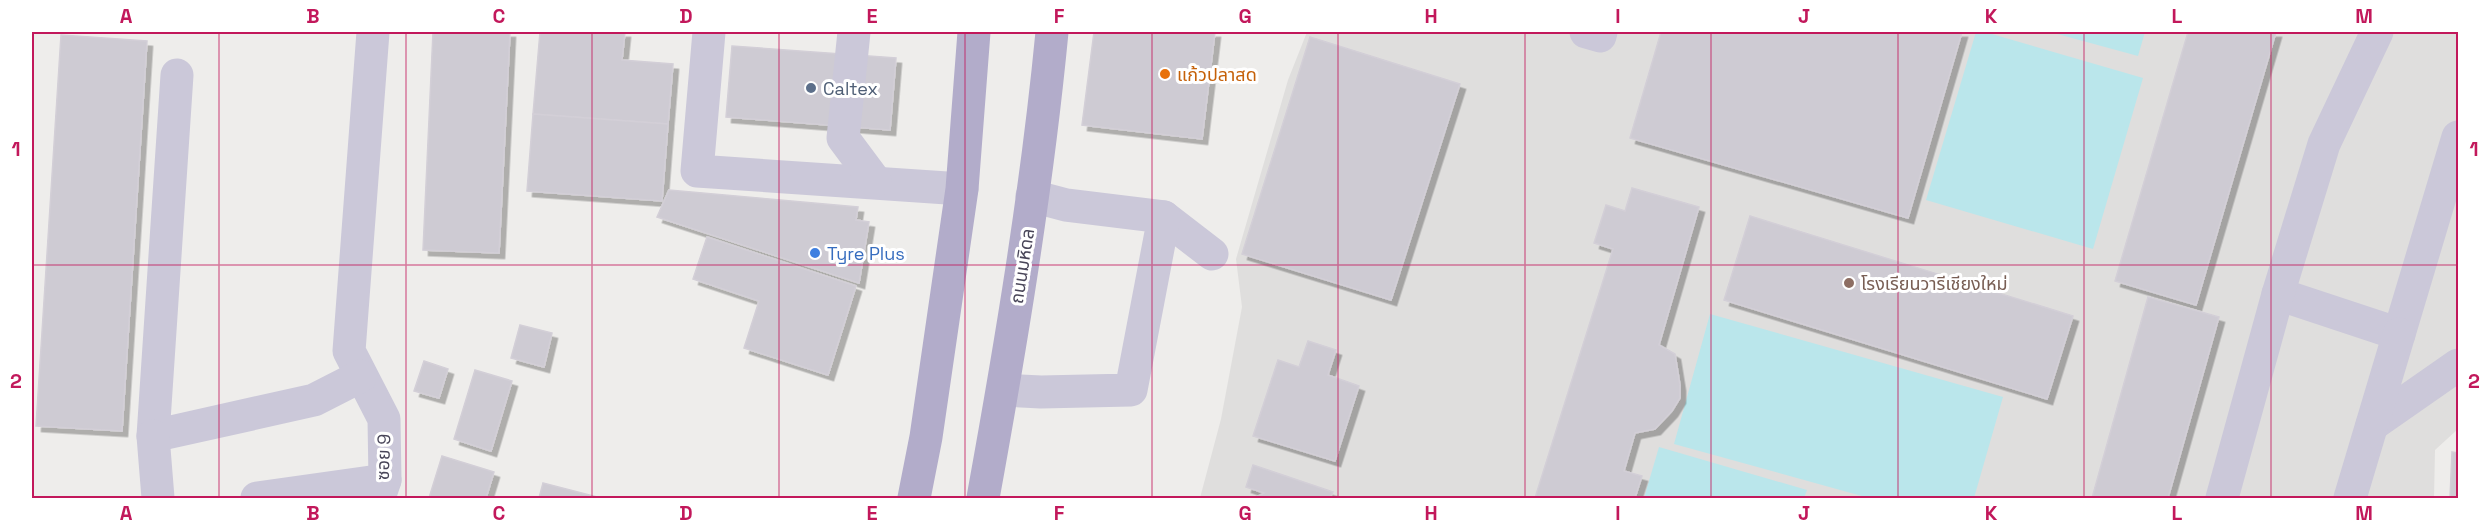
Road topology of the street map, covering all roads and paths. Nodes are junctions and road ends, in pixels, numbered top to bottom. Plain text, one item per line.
1 (373, 32) edge
2 (709, 32) edge
3 (854, 32) edge
4 (974, 32) edge
5 (1052, 32) edge
6 (1586, 32) edge
7 (1601, 32) edge
8 (2377, 32) edge
9 (177, 75) dead end
10 (2458, 137) edge
11 (876, 182) junction
12 (962, 189) junction
13 (1032, 196) junction
14 (1164, 217) junction
15 (1212, 254) dead end
16 (2278, 294) junction
17 (2398, 334) junction
18 (355, 363) junction
19 (2458, 365) edge
20 (1003, 390) junction
21 (2372, 425) junction
22 (153, 436) junction
23 (382, 489) edge
24 (158, 498) edge
25 (257, 498) edge
26 (914, 498) edge
27 (983, 498) edge
28 (2223, 498) edge
29 (2350, 498) edge

1 - 18 street
2 - 11 street
3 - 11 street
4 - 12 main road
5 - 13 main road, ถนนมหิดล
6 - 7 street
8 - 16 street
9 - 22 street
10 - 17 street
11 - 12 street
12 - 26 main road
13 - 14 street
13 - 20 main road, ถนนมหิดล
14 - 15 street
14 - 20 street
16 - 17 street
16 - 28 street
17 - 21 street
18 - 22 street
18 - 23 street, ซอย 9
19 - 21 street
20 - 27 main road, ถนนมหิดล
21 - 29 street
22 - 24 street
23 - 25 street

